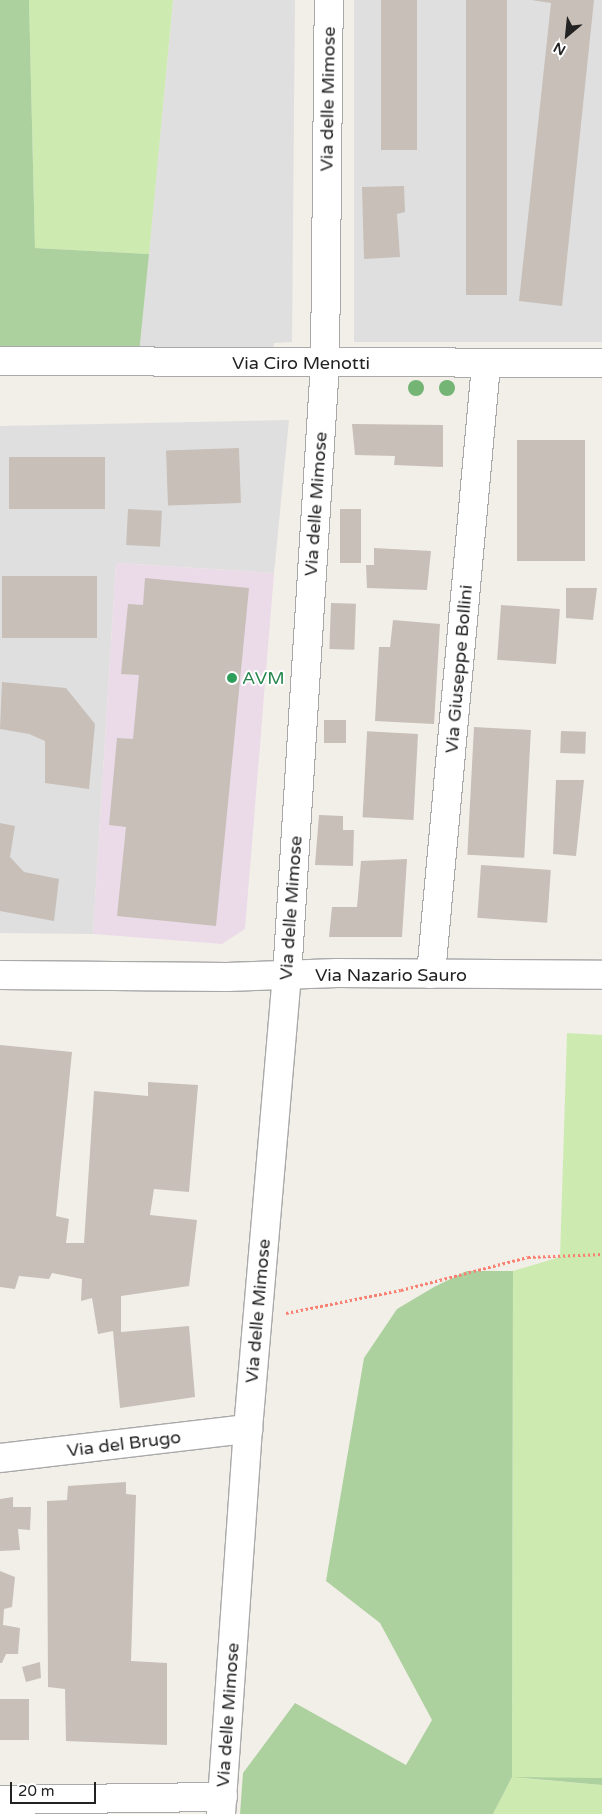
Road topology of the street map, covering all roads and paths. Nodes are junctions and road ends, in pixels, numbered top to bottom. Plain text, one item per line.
1 (329, 0) edge
2 (0, 360) edge
3 (325, 363) junction
4 (602, 363) edge
5 (486, 364) junction
6 (431, 974) junction
7 (0, 975) edge
8 (602, 975) edge
9 (287, 976) junction
10 (602, 1254) edge
11 (258, 1318) junction
12 (248, 1429) junction
13 (0, 1458) edge
14 (0, 1800) edge
15 (222, 1805) edge

1 - 3 street, Via delle Mimose
2 - 3 street, Via Ciro Menotti
3 - 5 street, Via Ciro Menotti
3 - 9 street, Via delle Mimose
4 - 5 street, Via Ciro Menotti
5 - 6 street, Via Giuseppe Bollini
6 - 8 street, Via Nazario Sauro
6 - 9 street, Via Nazario Sauro
7 - 9 street, Via Nazario Sauro
9 - 11 street, Via delle Mimose
10 - 11 path
11 - 12 street, Via delle Mimose
12 - 13 street, Via del Brugo
12 - 15 street, Via delle Mimose
14 - 15 street

